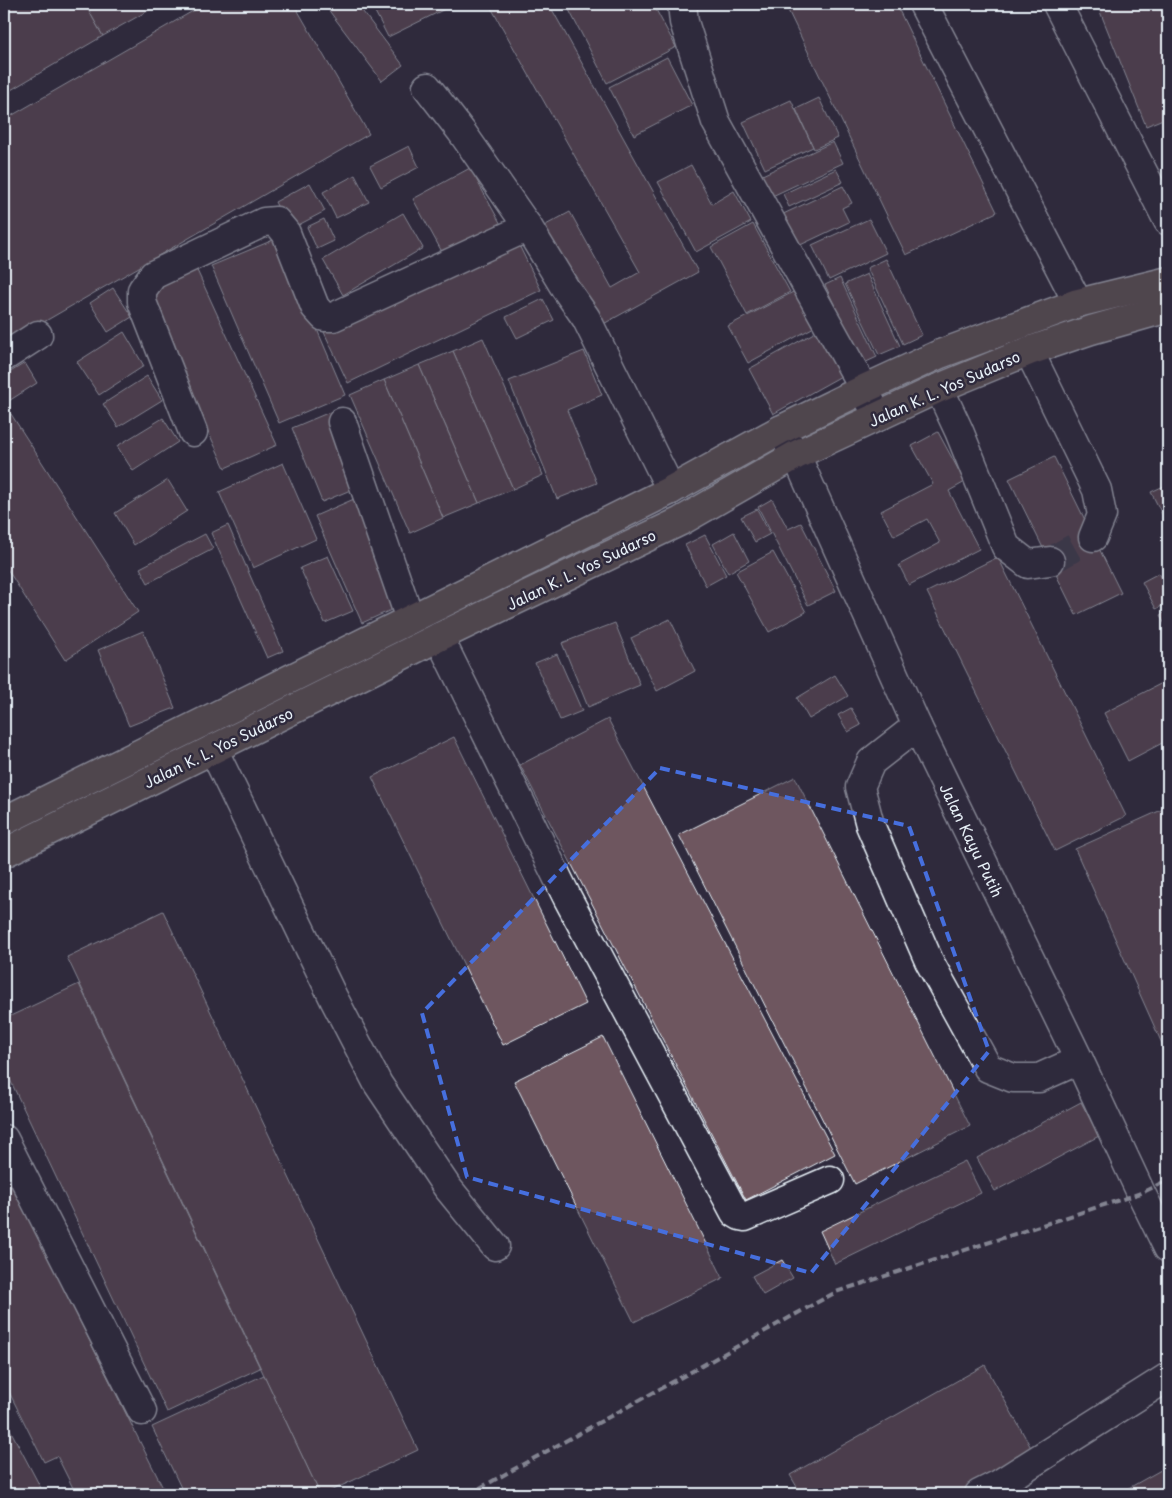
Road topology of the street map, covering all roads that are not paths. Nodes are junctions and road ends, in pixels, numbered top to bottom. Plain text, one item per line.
1 (682, 4) edge
2 (923, 4) edge
3 (1057, 4) edge
4 (427, 87) dead end
5 (1168, 221) edge
6 (528, 227) junction
7 (1168, 281) edge
8 (1078, 303) junction
9 (1168, 308) edge
10 (38, 334) dead end
11 (1029, 351) junction
12 (4, 357) edge
13 (939, 388) junction
14 (864, 389) junction
15 (878, 417) junction
16 (342, 422) dead end
17 (780, 430) junction
18 (194, 432) dead end
19 (796, 456) junction
20 (671, 490) junction
21 (1093, 537) tunnel mouth
22 (1050, 561) tunnel mouth
23 (410, 619) junction
24 (439, 637) junction
25 (917, 726) junction
26 (214, 749) junction
27 (4, 821) edge
28 (4, 853) edge
29 (1079, 1060) junction
30 (4, 1139) edge
31 (830, 1180) dead end
32 (495, 1246) dead end
33 (1168, 1248) edge
34 (1168, 1377) edge
35 (142, 1411) dead end
36 (978, 1494) edge

1 - 14 street
2 - 8 street
3 - 5 street
4 - 6 street
6 - 18 street
6 - 20 street
7 - 8 highway, Jalan K. L. Yos Sudarso
8 - 14 highway, Jalan K. L. Yos Sudarso
9 - 11 highway, Jalan K. L. Yos Sudarso
10 - 12 street
11 - 13 highway, Jalan K. L. Yos Sudarso
11 - 21 street
13 - 15 highway, Jalan K. L. Yos Sudarso
13 - 22 street
14 - 15 street
14 - 17 highway, Jalan K. L. Yos Sudarso
15 - 19 highway, Jalan K. L. Yos Sudarso
16 - 23 street
17 - 19 street, Jalan Kayu Putih
17 - 20 highway, Jalan K. L. Yos Sudarso
19 - 24 highway, Jalan K. L. Yos Sudarso
19 - 25 street, Jalan Kayu Putih
20 - 23 highway, Jalan K. L. Yos Sudarso
23 - 27 highway, Jalan K. L. Yos Sudarso
24 - 26 highway, Jalan K. L. Yos Sudarso
24 - 31 street
25 - 29 street, Jalan Kayu Putih
25 - 29 street
26 - 28 highway, Jalan K. L. Yos Sudarso
26 - 32 street
29 - 33 street, Jalan Kayu Putih
30 - 35 street
34 - 36 street

